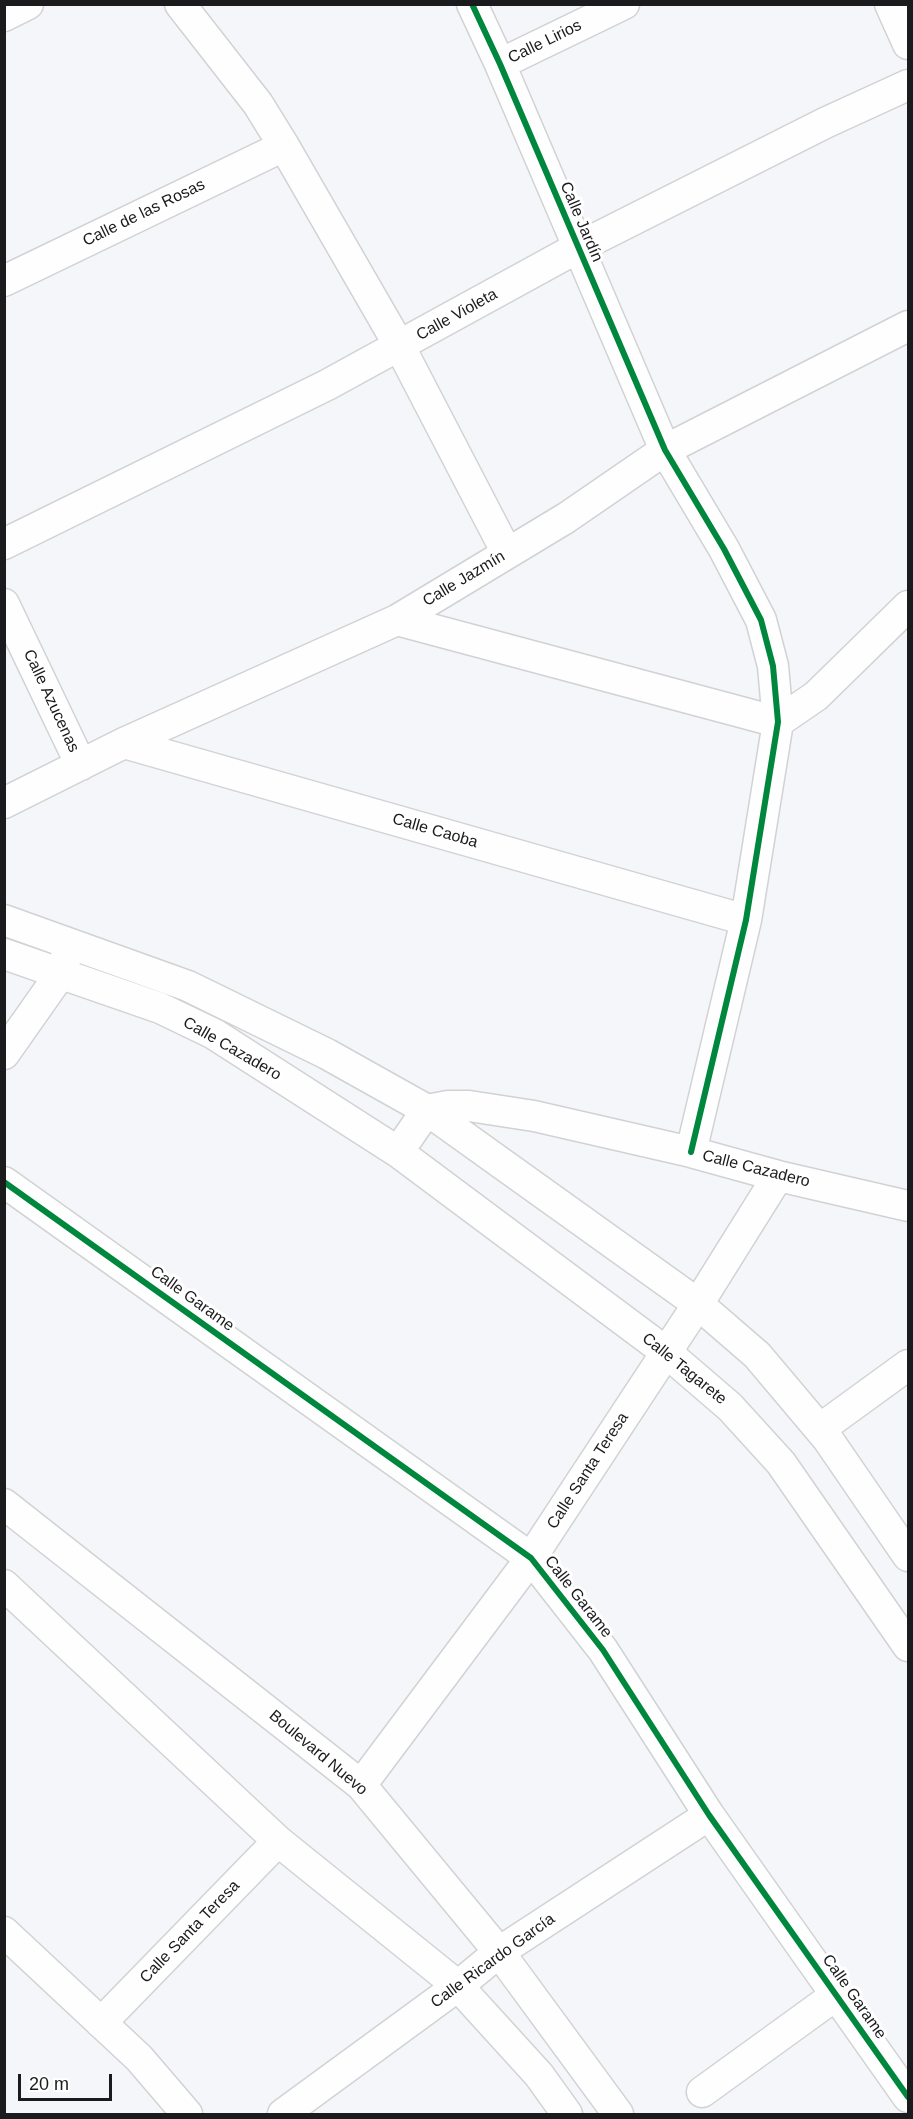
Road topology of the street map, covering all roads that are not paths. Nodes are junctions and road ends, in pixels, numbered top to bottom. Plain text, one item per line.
1 (28, 4) edge
2 (180, 4) edge
3 (472, 4) edge
4 (624, 4) edge
5 (890, 4) edge
6 (4, 16) edge
7 (909, 44) edge
8 (500, 64) junction
9 (909, 85) edge
10 (284, 146) junction
11 (577, 248) junction
12 (4, 281) edge
13 (909, 326) edge
14 (400, 347) junction
15 (664, 450) junction
16 (4, 544) edge
17 (507, 553) junction
18 (4, 604) edge
19 (909, 606) edge
20 (398, 620) junction
21 (778, 722) junction
22 (124, 743) junction
23 (81, 765) junction
24 (4, 803) edge
25 (4, 920) edge
26 (746, 920) junction
27 (70, 942) junction
28 (4, 954) edge
29 (61, 973) junction
30 (4, 1054) edge
31 (427, 1110) junction
32 (398, 1152) junction
33 (691, 1152) junction
34 (778, 1176) junction
35 (4, 1182) edge
36 (909, 1206) edge
37 (698, 1304) junction
38 (666, 1352) junction
39 (909, 1365) edge
40 (820, 1430) junction
41 (4, 1504) edge
42 (909, 1556) edge
43 (531, 1558) junction
44 (4, 1585) edge
45 (909, 1646) edge
46 (361, 1785) junction
47 (709, 1815) junction
48 (278, 1841) junction
49 (4, 1932) edge
50 (499, 1953) junction
51 (458, 1986) junction
52 (836, 1995) junction
53 (101, 2023) junction
54 (702, 2092) dead end
55 (909, 2097) edge
56 (187, 2115) edge
57 (283, 2115) edge
58 (567, 2115) edge
59 (618, 2115) edge

1 - 6 street
2 - 10 street
3 - 8 street, Calle Jardín
4 - 8 street, Calle Lirios
5 - 7 street
8 - 11 street, Calle Jardín
9 - 11 street, Calle Violeta
10 - 12 street, Calle de las Rosas
10 - 14 street
11 - 14 street, Calle Violeta
11 - 15 street, Calle Jardín
13 - 15 street, Calle Jazmín
14 - 16 street, Calle Violeta
14 - 17 street
15 - 17 street, Calle Jazmín
15 - 21 street, Calle Jardín
17 - 20 street, Calle Jazmín
18 - 23 street, Calle Azucenas
19 - 21 street
20 - 21 street
20 - 22 street, Calle Jazmín
21 - 26 street, Calle Jardín
22 - 23 street, Calle Jazmín
22 - 26 street, Calle Caoba
23 - 24 street, Calle Jazmín
25 - 27 street, Calle Cazadero
26 - 33 street, Calle Jardín
27 - 29 street
27 - 31 street, Calle Cazadero
28 - 29 street, Calle Cazadero
29 - 30 street
29 - 32 street, Calle Cazadero
31 - 32 street
31 - 33 street, Calle Cazadero
31 - 37 street
32 - 38 street, Calle Tagarete
33 - 34 street, Calle Cazadero
34 - 36 street, Calle Cazadero
34 - 37 street, Calle Santa Teresa
35 - 43 street, Calle Garame
37 - 38 street, Calle Santa Teresa
37 - 40 street
38 - 43 street, Calle Santa Teresa
38 - 45 street, Calle Tagarete
39 - 40 street
40 - 42 street
41 - 46 street, Boulevard Nuevo
43 - 46 street, Calle Santa Teresa
43 - 47 street, Calle Garame
44 - 48 street
46 - 50 street, Boulevard Nuevo
47 - 50 street, Calle Ricardo García
47 - 52 street, Calle Garame
48 - 51 street
48 - 53 street, Calle Santa Teresa
49 - 53 street
50 - 51 street, Calle Ricardo García
50 - 59 street, Boulevard Nuevo
51 - 57 street, Calle Ricardo García
51 - 58 street
52 - 54 street
52 - 55 street, Calle Garame
53 - 56 street

